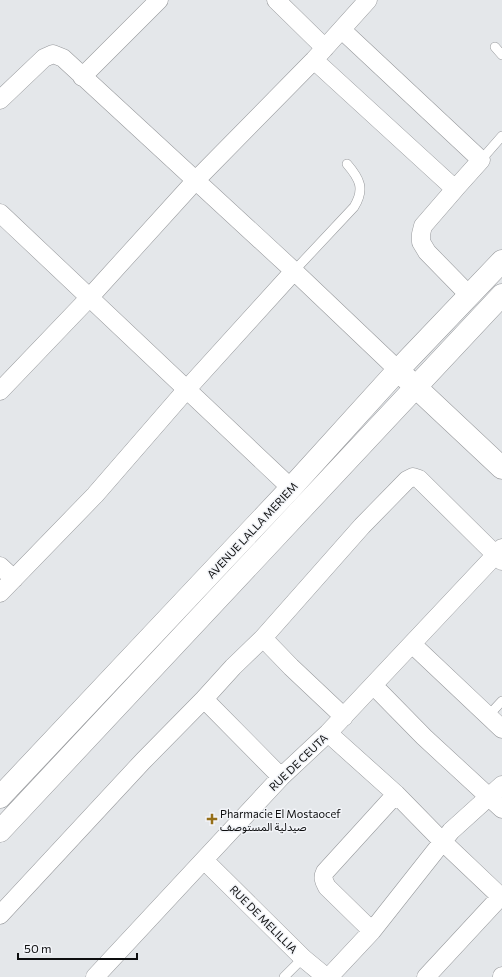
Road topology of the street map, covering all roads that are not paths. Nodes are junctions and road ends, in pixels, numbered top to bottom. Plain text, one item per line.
1 (159, 0) edge
2 (276, 0) edge
3 (368, 0) edge
4 (342, 30) junction
5 (495, 47) dead end
6 (320, 54) junction
7 (502, 54) edge
8 (82, 77) junction
9 (0, 100) edge
10 (502, 136) edge
11 (482, 160) junction
12 (347, 164) dead end
13 (196, 180) junction
14 (455, 189) junction
15 (0, 213) edge
16 (502, 261) edge
17 (294, 271) junction
18 (469, 295) junction
19 (502, 295) edge
20 (89, 298) junction
21 (398, 370) junction
22 (416, 387) junction
23 (187, 389) junction
24 (0, 392) edge
25 (502, 468) edge
26 (291, 488) junction
27 (500, 555) edge
28 (0, 566) edge
29 (14, 579) junction
30 (0, 594) edge
31 (263, 638) junction
32 (412, 644) junction
33 (373, 685) junction
34 (204, 699) junction
35 (502, 701) edge
36 (488, 716) junction
37 (344, 717) junction
38 (502, 729) edge
39 (328, 733) junction
40 (281, 777) junction
41 (496, 791) edge
42 (396, 794) junction
43 (0, 797) edge
44 (502, 809) edge
45 (0, 831) edge
46 (443, 842) junction
47 (204, 860) junction
48 (501, 897) edge
49 (0, 915) edge
50 (372, 931) junction
51 (303, 958) junction
52 (96, 977) edge
53 (284, 977) edge
54 (328, 977) edge
55 (426, 977) edge

1 - 8 street
2 - 6 street
3 - 4 street
4 - 6 street
4 - 11 street
5 - 7 lane
6 - 13 street
6 - 14 street
8 - 9 street
8 - 13 street
10 - 11 lane
11 - 14 street
12 - 17 lane
13 - 17 street
13 - 20 street
14 - 18 street
15 - 20 street
16 - 18 street, AVENUE LALLA MERIEM
17 - 21 street
17 - 23 street
18 - 21 street, AVENUE LALLA MERIEM
19 - 22 street, AVENUE LALLA MERIEM
20 - 23 street
20 - 24 street
21 - 22 street
21 - 26 street, AVENUE LALLA MERIEM
22 - 25 street
22 - 45 street, AVENUE LALLA MERIEM
23 - 26 street
23 - 29 street
26 - 43 street, AVENUE LALLA MERIEM
27 - 31 street
27 - 32 street, RUE DE CEUTA
28 - 29 street
29 - 30 street
31 - 34 street
31 - 37 street
32 - 33 street, RUE DE CEUTA
32 - 36 street
33 - 37 street, RUE DE CEUTA
33 - 41 street
34 - 40 street
34 - 49 street
35 - 36 lane
36 - 38 street
37 - 39 street, RUE DE CEUTA
39 - 40 street, RUE DE CEUTA
39 - 42 street
40 - 47 street, RUE DE CEUTA
41 - 44 street
41 - 46 street
42 - 46 street
42 - 50 street
46 - 48 street
46 - 50 street
47 - 51 street, RUE DE MELILLIA
47 - 52 street, RUE DE CEUTA
48 - 55 street
50 - 54 street
51 - 53 lane
51 - 54 street, RUE DE MELILLIA

